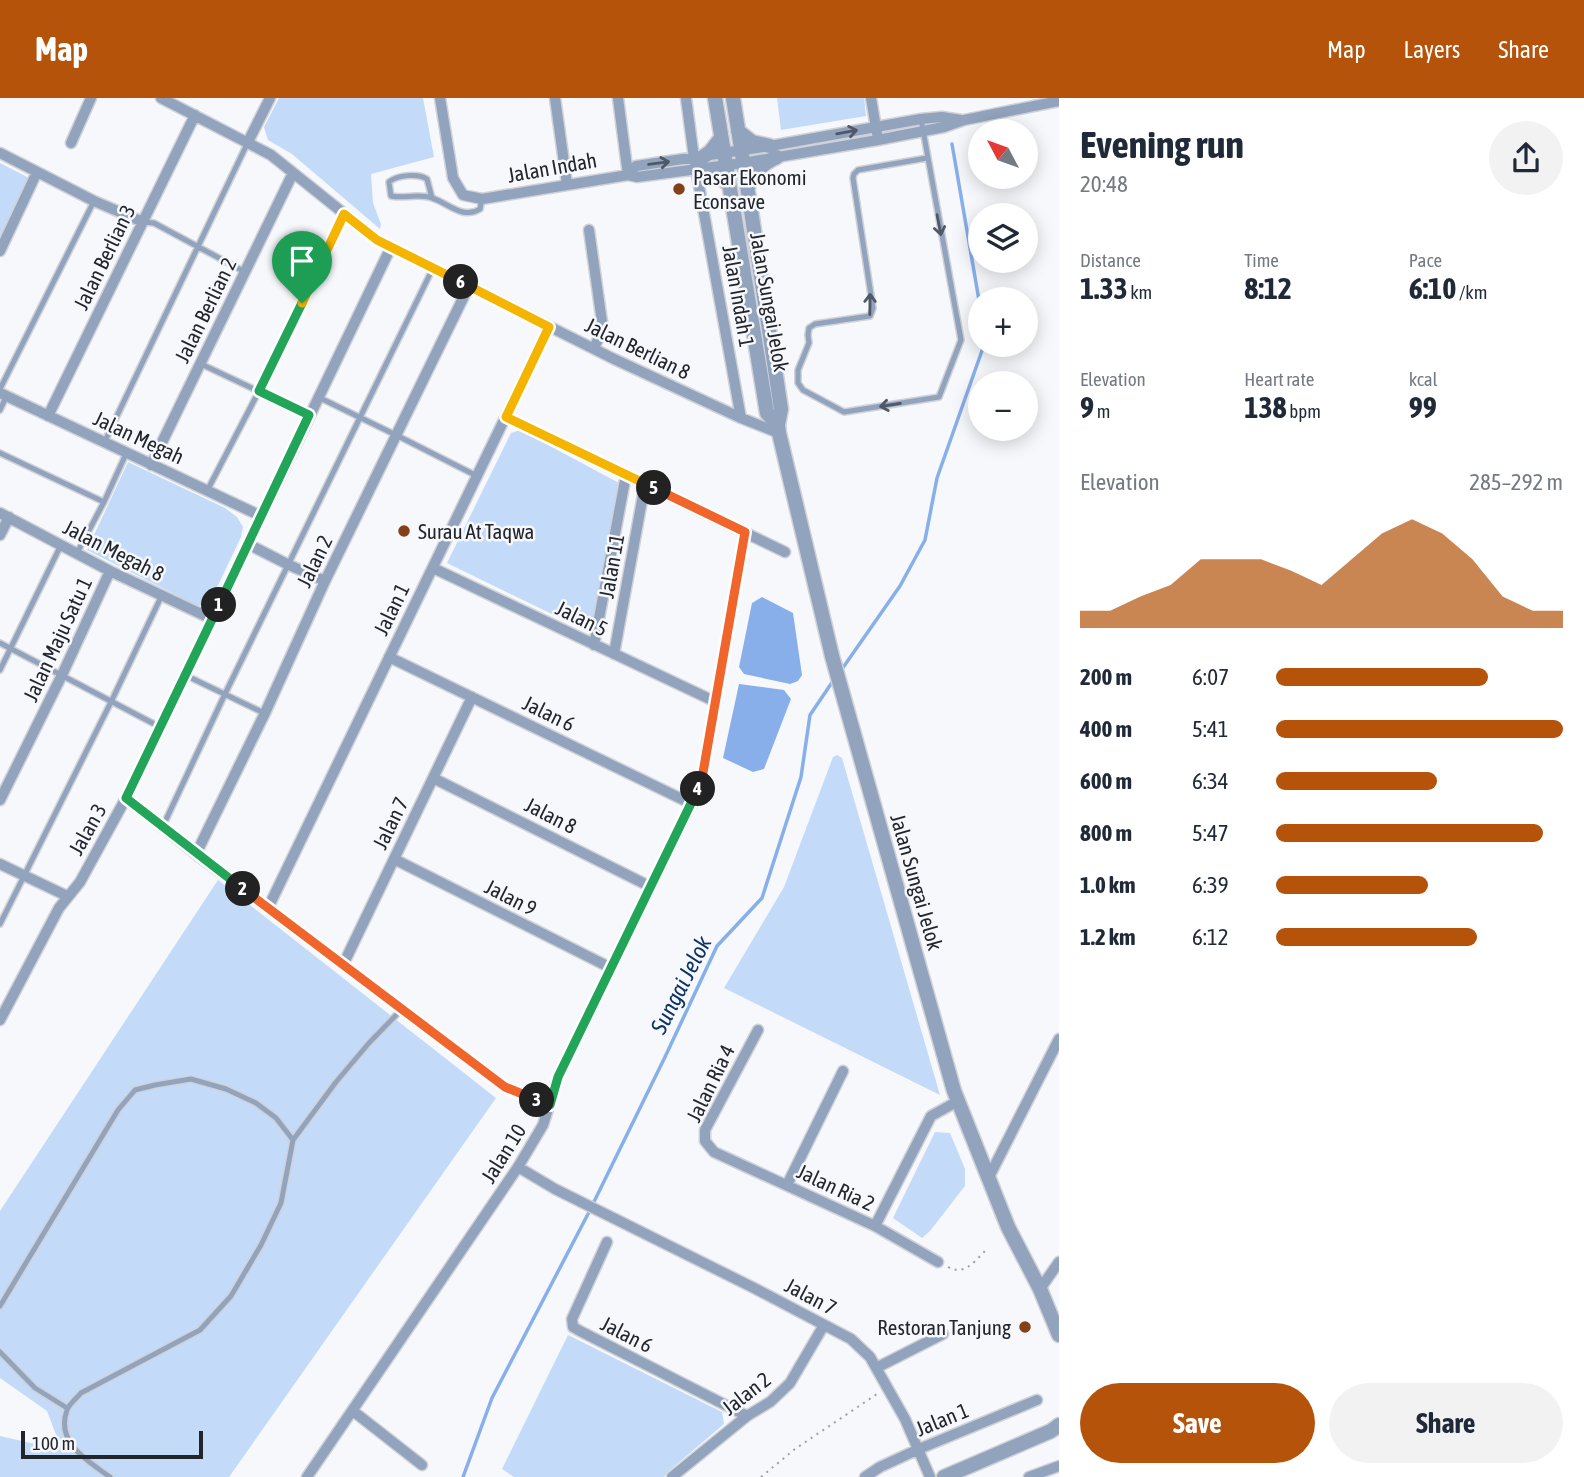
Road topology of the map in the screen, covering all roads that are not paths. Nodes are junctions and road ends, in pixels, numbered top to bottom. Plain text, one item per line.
1 (91, 98) edge
2 (161, 98) edge
3 (270, 98) edge
4 (440, 98) edge
5 (555, 98) edge
6 (618, 98) edge
7 (686, 98) edge
8 (715, 98) edge
9 (733, 98) edge
10 (871, 98) edge
11 (1059, 101) edge
12 (195, 115) junction
13 (920, 119) junction
14 (964, 120) junction
15 (876, 128) junction
16 (738, 131) junction
17 (923, 132) junction
18 (721, 138) junction
19 (806, 139) junction
20 (878, 140) junction
21 (248, 142) junction
22 (71, 143) dead end
23 (773, 151) junction
24 (808, 152) junction
25 (0, 153) edge
26 (742, 156) junction
27 (927, 158) junction
28 (725, 159) junction
29 (699, 163) junction
30 (37, 172) junction
31 (293, 173) junction
32 (628, 174) junction
33 (567, 184) junction
34 (729, 185) junction
35 (748, 187) junction
36 (432, 198) junction
37 (482, 199) junction
38 (94, 201) junction
39 (344, 214) junction
40 (143, 222) junction
41 (589, 230) dead end
42 (198, 247) junction
43 (391, 247) junction
44 (0, 251) edge
45 (433, 268) junction
46 (246, 272) junction
47 (469, 286) junction
48 (549, 327) junction
49 (594, 348) junction
50 (200, 364) junction
51 (259, 391) junction
52 (2, 393) edge
53 (318, 397) junction
54 (0, 410) edge
55 (309, 415) junction
56 (48, 416) junction
57 (506, 417) junction
58 (360, 418) junction
59 (741, 418) junction
60 (779, 429) junction
61 (396, 435) junction
62 (104, 443) junction
63 (0, 453) edge
64 (126, 454) junction
65 (151, 465) junction
66 (626, 475) junction
67 (477, 476) junction
68 (645, 484) junction
69 (207, 491) junction
70 (104, 502) junction
71 (4, 515) edge
72 (261, 516) junction
73 (745, 532) junction
74 (0, 535) edge
75 (248, 544) junction
76 (61, 545) junction
77 (785, 552) dead end
78 (77, 553) junction
79 (289, 565) junction
80 (433, 568) junction
81 (110, 571) junction
82 (325, 582) junction
83 (162, 595) junction
84 (212, 619) junction
85 (0, 643) edge
86 (594, 645) junction
87 (11, 649) junction
88 (614, 654) junction
89 (389, 657) junction
90 (0, 670) edge
91 (62, 675) junction
92 (185, 675) junction
93 (225, 694) junction
94 (472, 697) junction
95 (111, 702) junction
96 (716, 702) junction
97 (265, 713) junction
98 (160, 727) junction
99 (433, 778) junction
100 (126, 798) junction
101 (0, 800) edge
102 (692, 804) junction
103 (162, 827) junction
104 (196, 854) junction
105 (394, 859) junction
106 (0, 864) edge
107 (25, 876) junction
108 (651, 887) junction
109 (67, 896) junction
110 (268, 908) junction
111 (0, 924) edge
112 (343, 965) junction
113 (611, 968) junction
114 (401, 1010) junction
115 (0, 1020) edge
116 (758, 1030) dead end
117 (1059, 1039) edge
118 (1054, 1062) edge
119 (843, 1071) dead end
120 (958, 1101) junction
121 (550, 1105) junction
122 (293, 1140) junction
123 (714, 1152) joint
124 (518, 1167) junction
125 (988, 1179) junction
126 (787, 1185) junction
127 (875, 1226) junction
128 (607, 1242) dead end
129 (938, 1262) dead end
130 (1059, 1262) edge
131 (1040, 1289) junction
132 (0, 1306) edge
133 (824, 1325) junction
134 (943, 1334) dead end
135 (1059, 1335) edge
136 (0, 1352) edge
137 (876, 1368) junction
138 (1037, 1400) dead end
139 (67, 1408) junction
140 (353, 1411) junction
141 (747, 1416) junction
142 (1059, 1425) edge
143 (919, 1449) junction
144 (422, 1465) dead end
145 (1059, 1466) edge
146 (110, 1477) edge
147 (307, 1477) edge
148 (672, 1477) edge
149 (865, 1477) edge
150 (930, 1477) edge
151 (944, 1477) edge
152 (1029, 1477) edge

1 - 22 street
2 - 12 street, Jalan Berlian 8
3 - 21 street
4 - 37 street
5 - 33 street
6 - 32 street
7 - 29 street, Jalan Indah 1
8 - 18 street, Jalan Sungai Jelok
9 - 16 street, Jalan Sungai Jelok
10 - 15 street
11 - 14 street
12 - 21 street, Jalan Berlian 8
12 - 40 street, Jalan Berlian 3
13 - 14 street
13 - 15 street
13 - 17 lane
14 - 17 street
19 -> 15 street
15 - 20 street
16 - 23 street
16 - 26 street, Jalan Sungai Jelok
17 - 20 street
17 - 27 lane
18 - 28 street, Jalan Sungai Jelok
18 - 29 street
19 - 23 street
19 - 24 street
20 - 24 street
21 - 31 street, Jalan Berlian 8
21 - 42 lane
23 - 24 street
23 - 26 street, Jalan Indah
23 - 35 street
25 - 30 street
26 - 28 street, Jalan Indah
26 - 35 street, Jalan Sungai Jelok
27 -> 27 lane
28 - 29 street, Jalan Indah
28 - 34 street, Jalan Sungai Jelok
29 - 32 street, Jalan Indah
29 - 34 street
29 - 59 street, Jalan Indah 1
30 - 38 street
30 - 44 street
31 - 39 street, Jalan Berlian 8
31 - 46 street, Jalan Berlian 2
32 - 33 street, Jalan Indah
33 - 37 street, Jalan Indah
34 - 60 street, Jalan Sungai Jelok
35 - 60 street, Jalan Sungai Jelok
36 - 36 lane
36 - 37 lane
38 - 40 street
38 - 52 lane
39 - 43 street, Jalan Berlian 8
39 - 51 lane
40 - 42 lane
40 - 56 street, Jalan Berlian 3
41 - 49 street
42 - 46 lane
42 - 62 lane
43 - 45 street, Jalan Berlian 8
43 - 53 street, Jalan 3
45 - 47 street, Jalan Berlian 8
45 - 58 lane
46 - 50 street, Jalan Berlian 2
47 - 48 street, Jalan Berlian 8
47 - 61 street, Jalan 2
48 - 49 street, Jalan Berlian 8
48 - 57 street, Jalan 1
49 - 59 street, Jalan Berlian 8
50 - 51 lane
50 - 65 street, Jalan Berlian 2
51 - 55 lane
51 - 69 lane
52 - 54 lane
52 - 56 street, Jalan Megah
53 - 55 street, Jalan 3
53 - 58 lane
55 - 72 street, Jalan 3
56 - 62 street, Jalan Megah
57 - 66 street
57 - 67 street, Jalan 1
58 - 61 lane
58 - 79 lane
59 - 60 street, Jalan Berlian 8
60 - 120 street, Jalan Sungai Jelok
61 - 67 lane
61 - 82 street, Jalan 2
62 - 64 street, Jalan Megah
63 - 70 lane
64 - 65 street, Jalan Megah
64 - 70 lane
65 - 69 street, Jalan Megah
66 - 68 street
66 - 86 street, Jalan 11
67 - 80 street, Jalan 1
68 - 73 street
68 - 88 street, Jalan 11
69 - 72 street, Jalan Megah
70 - 78 lane
71 - 74 street
71 - 76 street, Jalan Megah 8
72 - 75 street, Jalan 3
73 - 77 street
73 - 96 street, Jalan 10
75 - 79 street
75 - 84 street, Jalan 3
76 - 78 street, Jalan Megah 8
76 - 87 lane
78 - 81 street, Jalan Megah 8
79 - 82 street
79 - 93 lane
80 - 86 street, Jalan 5
80 - 89 street, Jalan 1
81 - 83 street, Jalan Megah 8
81 - 91 street, Jalan Maju Satu 1
82 - 97 street, Jalan 2
83 - 84 street, Jalan Megah 8
83 - 95 lane
84 - 92 street, Jalan 3
85 - 87 lane
86 - 88 street, Jalan 5
87 - 90 lane
87 - 91 lane
88 - 96 street, Jalan 5
89 - 94 street, Jalan 6
89 - 110 street, Jalan 1
91 - 95 lane
91 - 101 street, Jalan Maju Satu 1
92 - 93 lane
92 - 98 street, Jalan 3
93 - 97 lane
93 - 103 lane
94 - 99 street, Jalan 7
94 - 102 street, Jalan 6
95 - 98 lane
95 - 107 lane
96 - 102 street, Jalan 10
97 - 104 street, Jalan 2
98 - 100 street, Jalan 3
99 - 105 street, Jalan 7
99 - 108 street, Jalan 8
100 - 103 street
100 - 109 street, Jalan 3
102 - 108 street, Jalan 10
103 - 104 street
104 - 110 street
105 - 112 street, Jalan 7
105 - 113 street, Jalan 9
106 - 107 street
107 - 109 street
107 - 111 lane
108 - 113 street, Jalan 10
109 - 115 street, Jalan 3
110 - 112 street
112 - 114 street
113 - 121 street, Jalan 10
114 - 121 street
114 - 122 lane
116 - 123 street, Jalan Ria 4
117 - 118 street
118 - 125 street
119 - 126 street
120 - 125 street, Jalan Sungai Jelok
120 - 127 street
121 - 124 street, Jalan 10
122 - 132 lane
122 - 139 lane
123 - 126 street, Jalan Ria 2
124 - 133 street, Jalan 7
124 - 140 street, Jalan 10
125 - 131 street, Jalan Sungai Jelok
126 - 127 street, Jalan Ria 2
127 - 129 street, Jalan Ria 2
128 - 141 street, Jalan 6
130 - 131 street
131 - 135 street, Jalan Sungai Jelok
133 - 137 street, Jalan 7
133 - 141 street, Jalan 2
134 - 137 street
136 - 139 lane
137 - 143 street, Jalan 7
138 - 143 street, Jalan 1
139 - 146 lane
140 - 144 street
140 - 147 street, Jalan 10
141 - 148 street, Jalan 2
142 - 151 street
143 - 149 street, Jalan 1
143 - 150 street, Jalan 7
145 - 152 street

